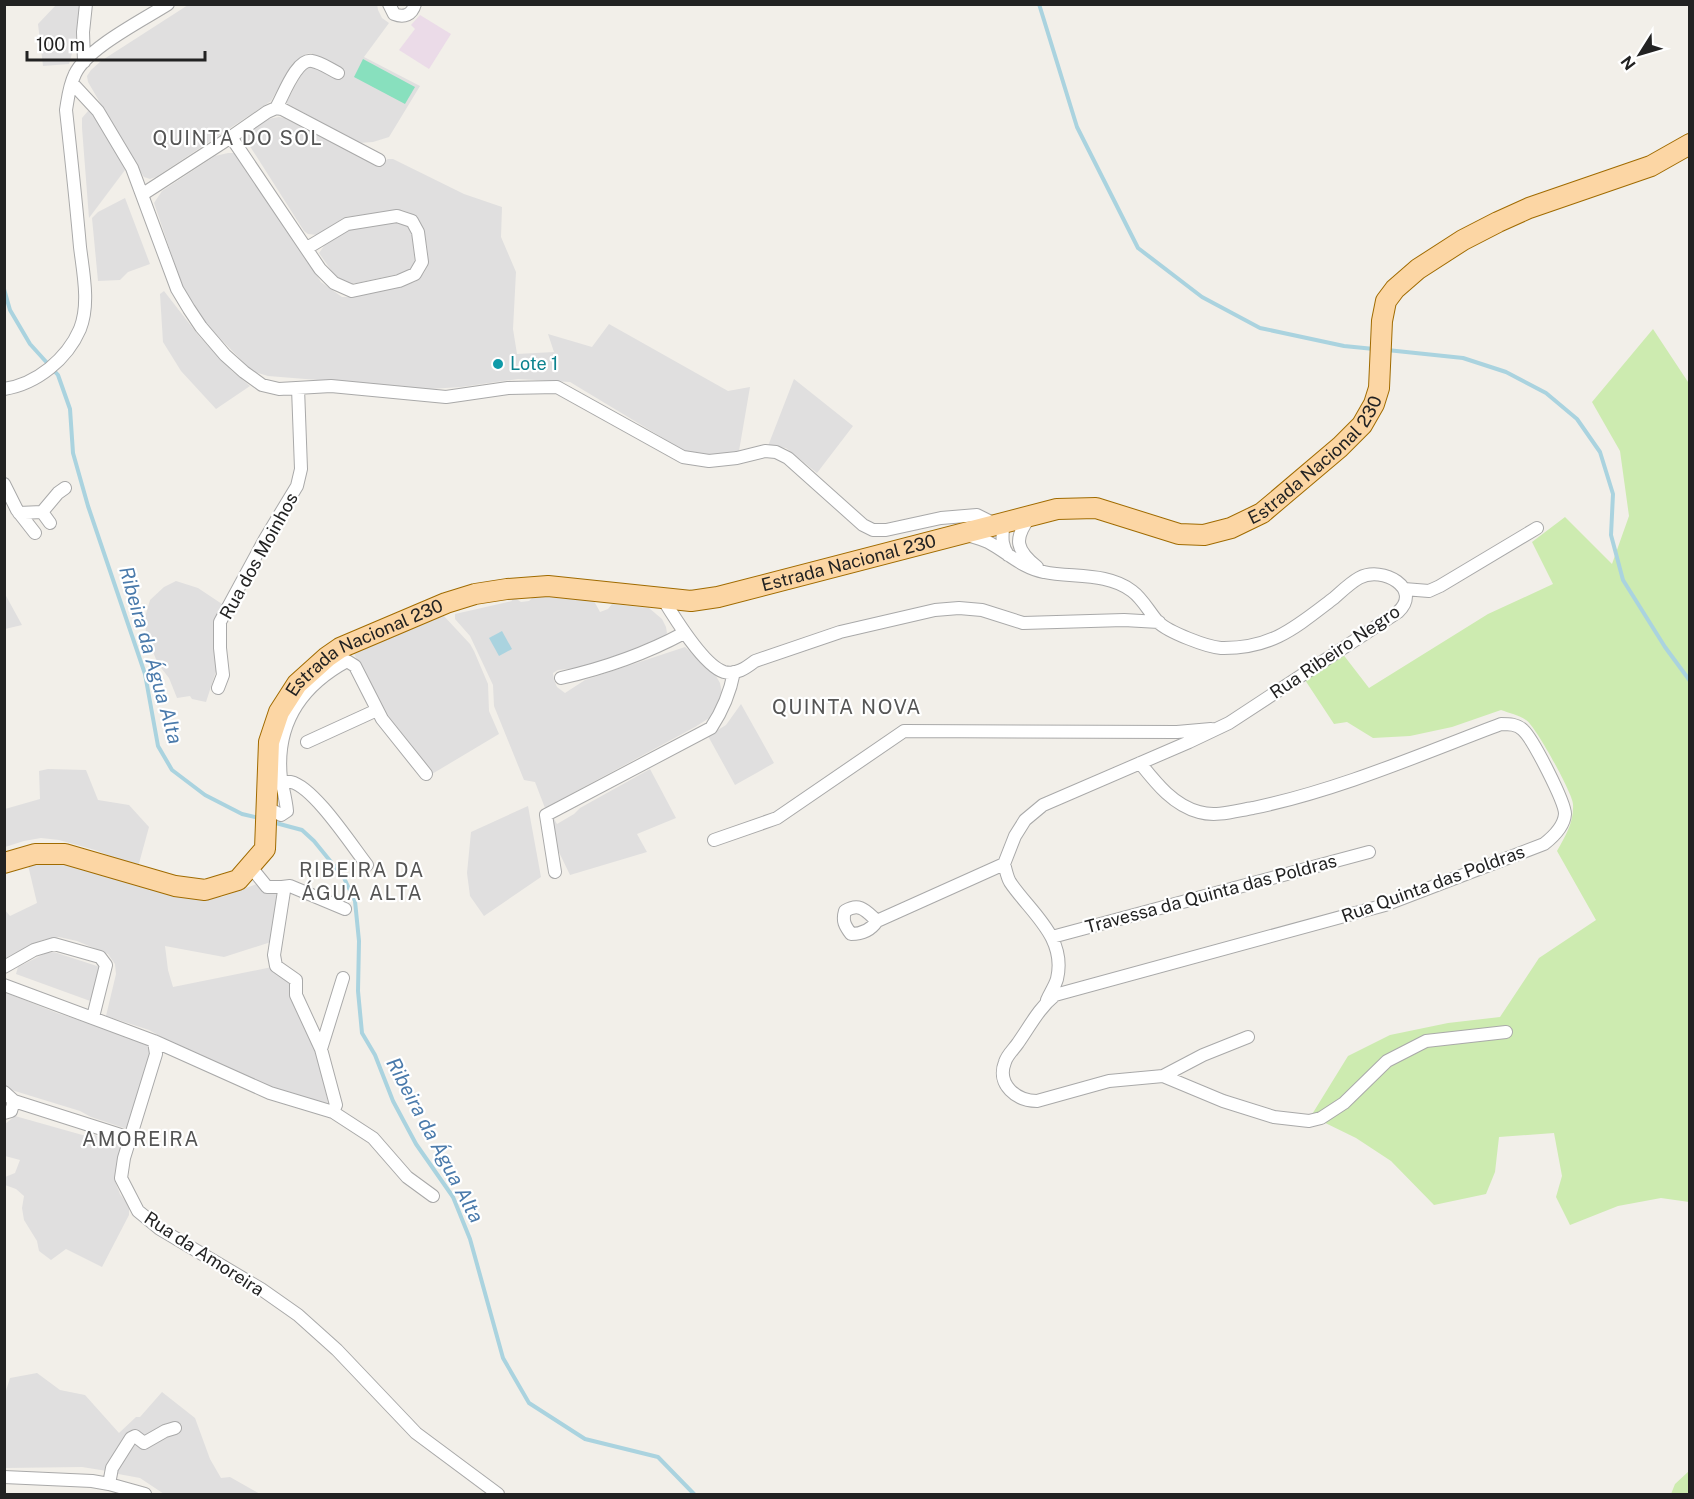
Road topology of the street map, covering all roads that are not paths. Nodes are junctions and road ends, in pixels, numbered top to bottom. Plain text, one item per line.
1 (86, 4) edge
2 (168, 4) edge
3 (388, 4) edge
4 (415, 4) edge
5 (84, 62) junction
6 (338, 73) dead end
7 (72, 83) junction
8 (276, 108) junction
9 (231, 137) junction
10 (1689, 144) edge
11 (379, 160) dead end
12 (143, 194) junction
13 (307, 248) junction
14 (298, 388) junction
15 (4, 389) edge
16 (4, 484) edge
17 (65, 488) dead end
18 (42, 512) junction
19 (19, 513) junction
20 (50, 523) dead end
21 (1006, 523) junction
22 (1537, 528) dead end
23 (35, 533) dead end
24 (962, 533) junction
25 (1018, 539) junction
26 (1008, 555) junction
27 (1042, 572) junction
28 (1404, 589) junction
29 (663, 599) junction
30 (1159, 622) junction
31 (684, 633) junction
32 (734, 672) junction
33 (561, 678) dead end
34 (218, 688) dead end
35 (377, 710) junction
36 (1218, 729) junction
37 (307, 742) dead end
38 (1140, 763) junction
39 (426, 774) dead end
40 (282, 782) junction
41 (267, 816) junction
42 (714, 840) dead end
43 (1369, 852) dead end
44 (4, 863) edge
45 (1004, 864) junction
46 (367, 865) dead end
47 (250, 866) junction
48 (555, 872) dead end
49 (282, 887) junction
50 (345, 909) dead end
51 (877, 921) dead end
52 (1052, 937) junction
53 (4, 967) edge
54 (342, 978) dead end
55 (4, 984) edge
56 (1047, 1001) junction
57 (93, 1017) junction
58 (1506, 1032) dead end
59 (1248, 1037) dead end
60 (154, 1041) junction
61 (321, 1049) junction
62 (1163, 1076) junction
63 (9, 1097) edge
64 (333, 1112) junction
65 (4, 1113) edge
66 (130, 1138) junction
67 (433, 1196) dead end
68 (175, 1428) dead end
69 (4, 1477) edge
70 (109, 1484) junction
71 (145, 1494) edge
72 (498, 1494) edge

1 - 5 street
2 - 5 street
3 - 4 street
5 - 7 street
6 - 8 street
7 - 12 street
7 - 15 street
8 - 9 street
8 - 11 street
9 - 12 street
9 - 13 street
10 - 21 main road, Estrada Nacional 230
12 - 14 street
13 - 13 street
14 - 21 street
14 - 34 street, Rua dos Moinhos
16 - 19 street
17 - 18 street
18 - 19 street
18 - 20 street
19 - 23 street
21 - 24 main road, Estrada Nacional 230
21 - 25 street
21 - 25 street
21 - 26 street
22 - 28 street
24 - 26 street, Rua Ribeiro Negro
24 - 29 main road, Estrada Nacional 230
25 - 27 street
26 - 27 street, Rua Ribeiro Negro
27 - 30 street, Rua Ribeiro Negro
28 - 30 street, Rua Ribeiro Negro
28 - 36 street, Rua Ribeiro Negro
29 - 31 street
29 - 41 main road, Estrada Nacional 230
30 - 32 street
31 - 32 street
31 - 33 street
32 - 48 street
35 - 37 street
35 - 39 street
35 - 40 street
36 - 38 street, Rua Ribeiro Negro
36 - 42 street
38 - 45 street, Rua Ribeiro Negro
38 - 56 street, Rua Quinta das Poldras
40 - 41 street
40 - 46 street
41 - 47 main road, Estrada Nacional 230
43 - 52 street, Travessa da Quinta das Poldras
44 - 47 main road, Estrada Nacional 230
45 - 51 street
45 - 52 street
47 - 49 street
49 - 50 street
49 - 61 street
52 - 56 street
53 - 57 street
54 - 61 street
55 - 57 street
56 - 62 street, Rua Quinta das Poldras
57 - 60 street
58 - 62 street, Rua Quinta das Poldras
59 - 62 street, Rua Quinta das Poldras
60 - 64 street
60 - 66 street, Rua da Amoreira
61 - 64 street
63 - 65 street
63 - 66 street
64 - 67 street
66 - 72 street, Rua da Amoreira
68 - 70 street
69 - 70 street
70 - 71 street

